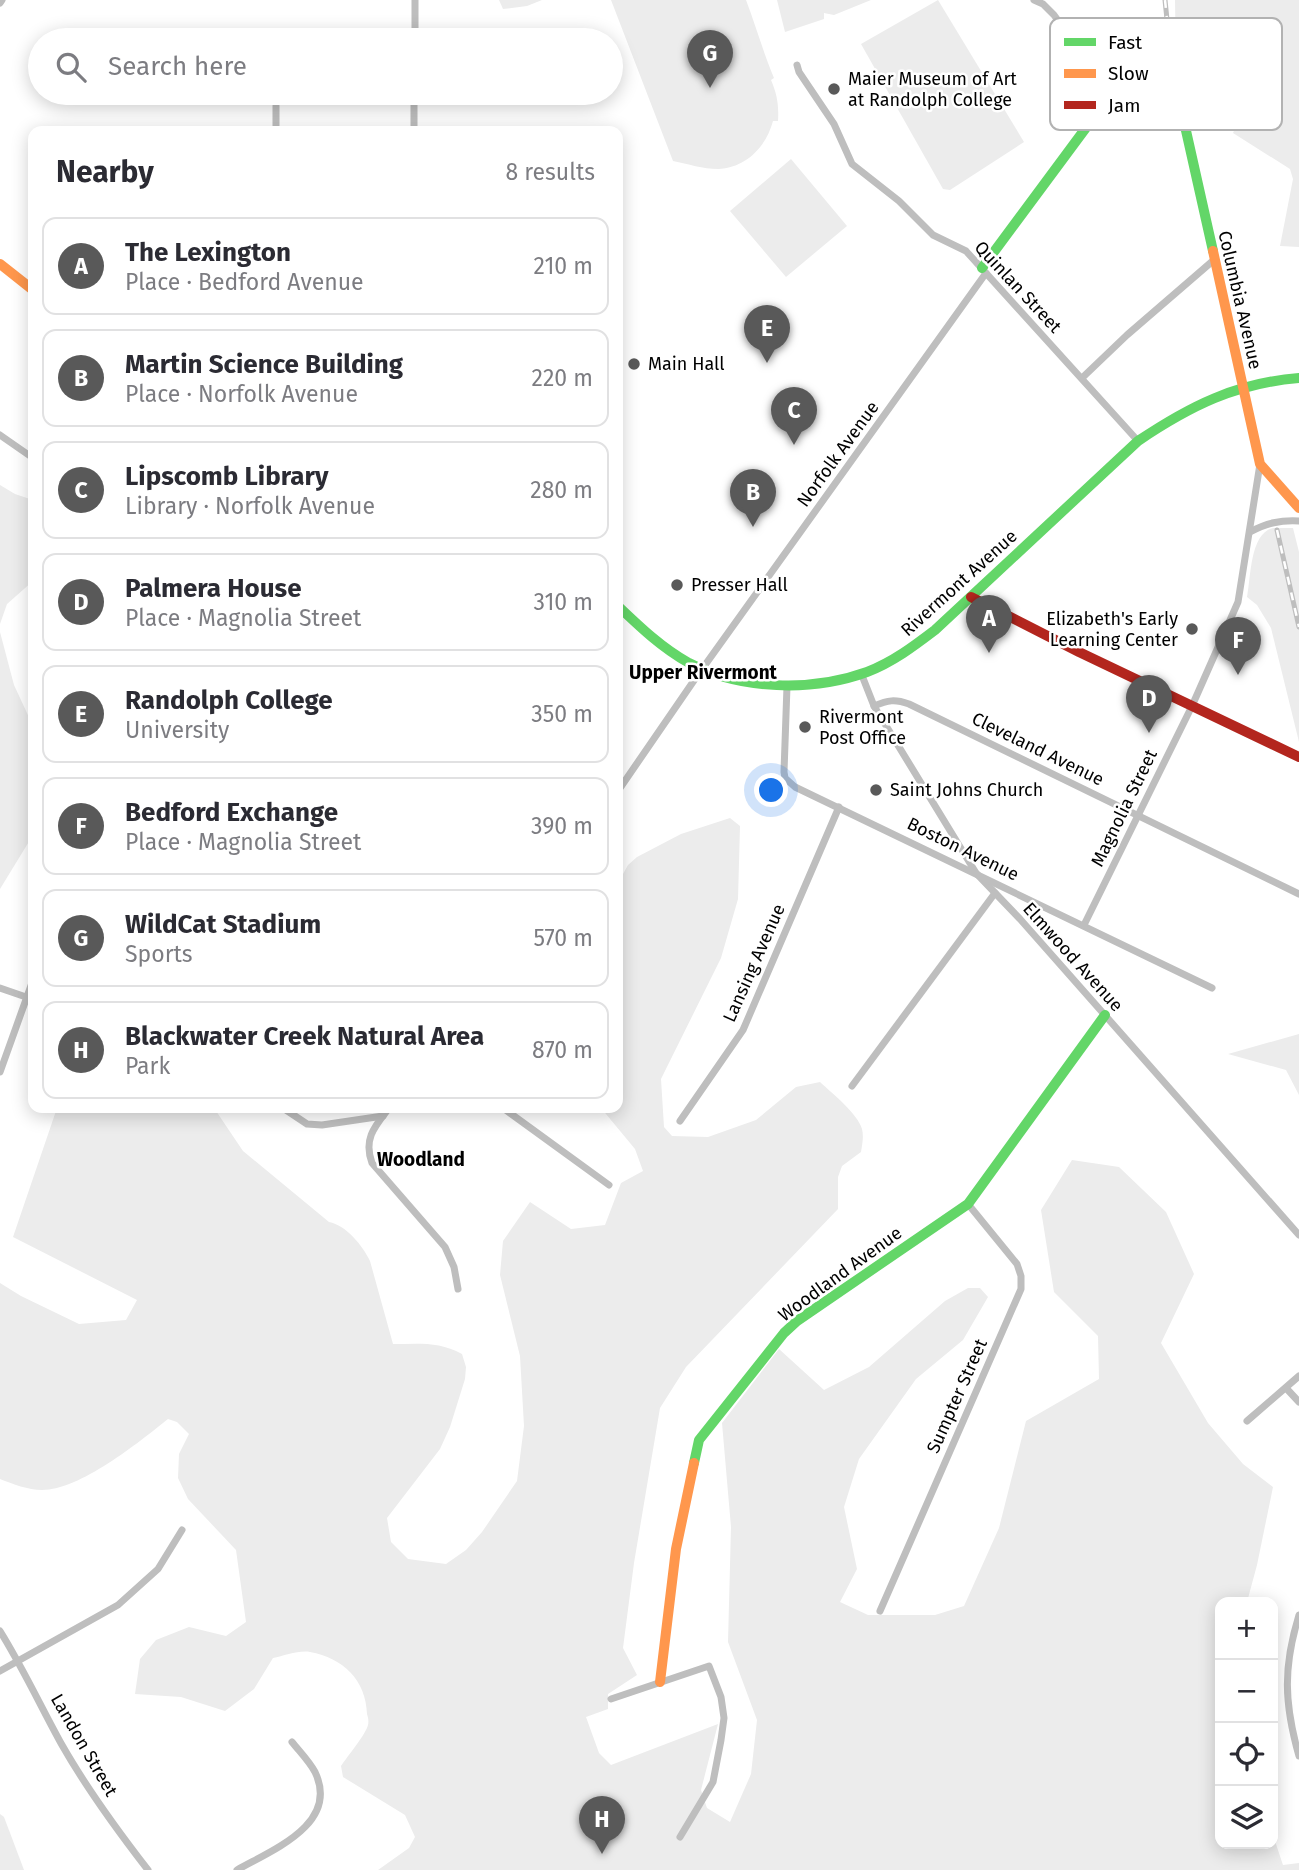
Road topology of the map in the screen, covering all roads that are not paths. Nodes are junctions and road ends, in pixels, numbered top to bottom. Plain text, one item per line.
1 (415, 0) edge
2 (1034, 0) edge
3 (1056, 18) edge
4 (415, 28) edge
5 (797, 65) dead end
6 (414, 105) edge
7 (276, 106) dead end
8 (276, 126) edge
9 (414, 126) edge
10 (1083, 130) edge
11 (1186, 130) edge
12 (1215, 259) junction
13 (0, 264) edge
14 (984, 270) junction
15 (28, 286) edge
16 (1082, 378) junction
17 (1299, 378) edge
18 (1244, 387) junction
19 (0, 435) edge
20 (1138, 441) junction
21 (28, 455) edge
22 (1260, 464) junction
23 (1299, 508) edge
24 (1299, 521) edge
25 (1250, 533) junction
26 (971, 597) junction
27 (623, 611) edge
28 (702, 669) junction
29 (861, 673) junction
30 (787, 686) junction
31 (874, 706) junction
32 (1192, 706) junction
33 (1299, 757) edge
34 (623, 784) edge
35 (838, 807) junction
36 (1137, 815) junction
37 (976, 873) junction
38 (995, 893) junction
39 (1299, 894) edge
40 (1084, 925) junction
41 (0, 988) edge
42 (1212, 988) dead end
43 (28, 992) edge
44 (26, 997) junction
45 (1105, 1015) junction
46 (0, 1072) edge
47 (852, 1086) dead end
48 (290, 1113) edge
49 (385, 1113) edge
50 (510, 1113) edge
51 (383, 1116) junction
52 (680, 1121) dead end
53 (609, 1185) dead end
54 (968, 1204) junction
55 (1299, 1235) edge
56 (458, 1289) dead end
57 (1299, 1376) edge
58 (1286, 1388) junction
59 (1299, 1402) edge
60 (1247, 1421) dead end
61 (183, 1530) dead end
62 (880, 1611) dead end
63 (1299, 1615) edge
64 (0, 1631) edge
65 (19, 1661) junction
66 (0, 1671) edge
67 (660, 1682) junction
68 (611, 1699) dead end
69 (292, 1742) dead end
70 (1299, 1756) edge
71 (680, 1837) dead end
72 (148, 1870) edge
73 (237, 1870) edge

1 - 4 street
2 - 3 street
5 - 14 street, Quinlan Street
6 - 9 street
7 - 8 street
10 - 14 street, Norfolk Avenue
11 - 12 street, Columbia Avenue
12 - 16 street
12 - 18 street, Columbia Avenue
13 - 15 street
14 - 16 street, Quinlan Street
14 - 28 street, Norfolk Avenue
16 - 20 street, Quinlan Street
17 - 18 street, Rivermont Avenue
18 - 20 street, Rivermont Avenue
18 - 22 street, Columbia Avenue
19 - 21 street
20 - 26 street, Rivermont Avenue
22 - 23 street, Columbia Avenue
22 - 25 street, Magnolia Street
24 - 25 street
25 - 32 street, Magnolia Street
26 - 29 street, Rivermont Avenue
26 - 32 street
27 - 28 street, Rivermont Avenue
28 - 30 street, Rivermont Avenue
28 - 34 street, Norfolk Avenue
29 - 30 street, Rivermont Avenue
29 - 31 street, Elmwood Avenue
30 - 35 street, Boston Avenue
31 - 36 street, Cleveland Avenue
31 - 37 street, Elmwood Avenue
32 - 33 street
32 - 36 street, Magnolia Street
35 - 37 street, Boston Avenue
35 - 52 street, Lansing Avenue
36 - 39 street, Cleveland Avenue
36 - 40 street, Magnolia Street
37 - 38 street, Elmwood Avenue
37 - 40 street, Boston Avenue
38 - 45 street, Elmwood Avenue
38 - 47 street
40 - 42 street, Boston Avenue
41 - 44 street
43 - 44 street
44 - 46 street
45 - 54 street, Woodland Avenue
45 - 55 street, Elmwood Avenue
48 - 51 street
49 - 51 street
50 - 53 street
51 - 56 street
54 - 62 street, Sumpter Street
54 - 67 street, Woodland Avenue
57 - 58 street
58 - 59 street
58 - 60 street
61 - 65 street
63 - 70 street
64 - 65 street, Landon Street
65 - 66 street
65 - 72 street, Landon Street
67 - 68 street
67 - 71 street
69 - 73 street

